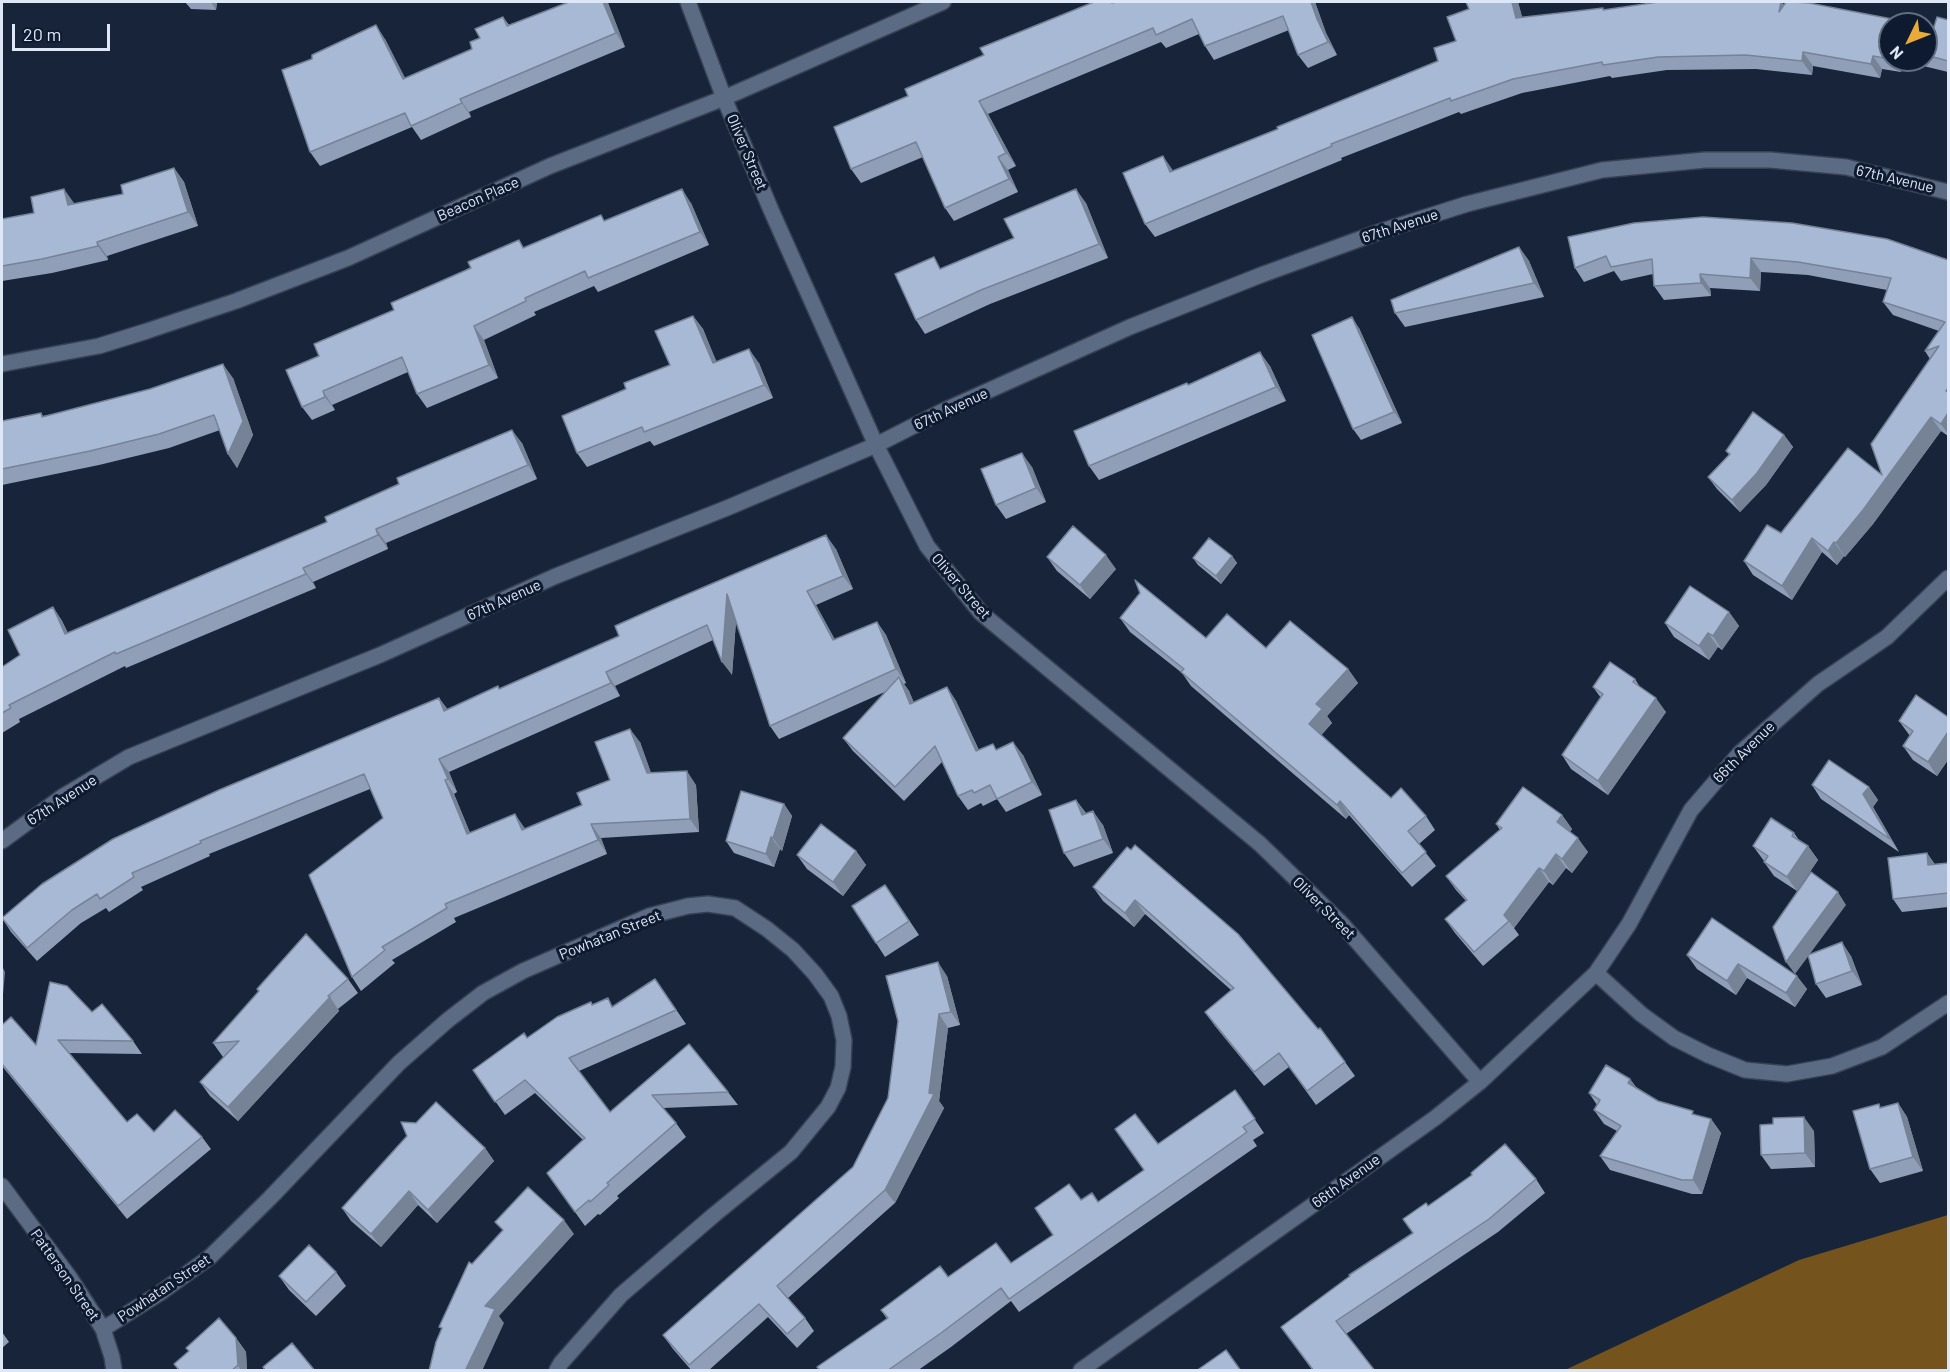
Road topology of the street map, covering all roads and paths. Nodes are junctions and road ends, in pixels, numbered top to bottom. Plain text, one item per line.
1 (688, 2) edge
2 (943, 2) edge
3 (724, 98) junction
4 (1948, 192) edge
5 (2, 364) edge
6 (876, 445) junction
7 (1948, 578) edge
8 (2, 841) edge
9 (1596, 973) junction
10 (1948, 1003) edge
11 (1479, 1082) junction
12 (2, 1186) edge
13 (103, 1329) junction
14 (114, 1371) edge
15 (557, 1371) edge
16 (1081, 1371) edge

1 - 3 street, Oliver Street
2 - 3 street, Beacon Place
3 - 5 street, Beacon Place
3 - 6 street, Oliver Street
4 - 6 street, 67th Avenue
6 - 8 street, 67th Avenue
6 - 11 street, Oliver Street
7 - 9 street, 66th Avenue
9 - 10 street
9 - 11 street, 66th Avenue
11 - 16 street, 66th Avenue
12 - 13 street, Patterson Street
13 - 14 street, Patterson Street
13 - 15 street, Powhatan Street

